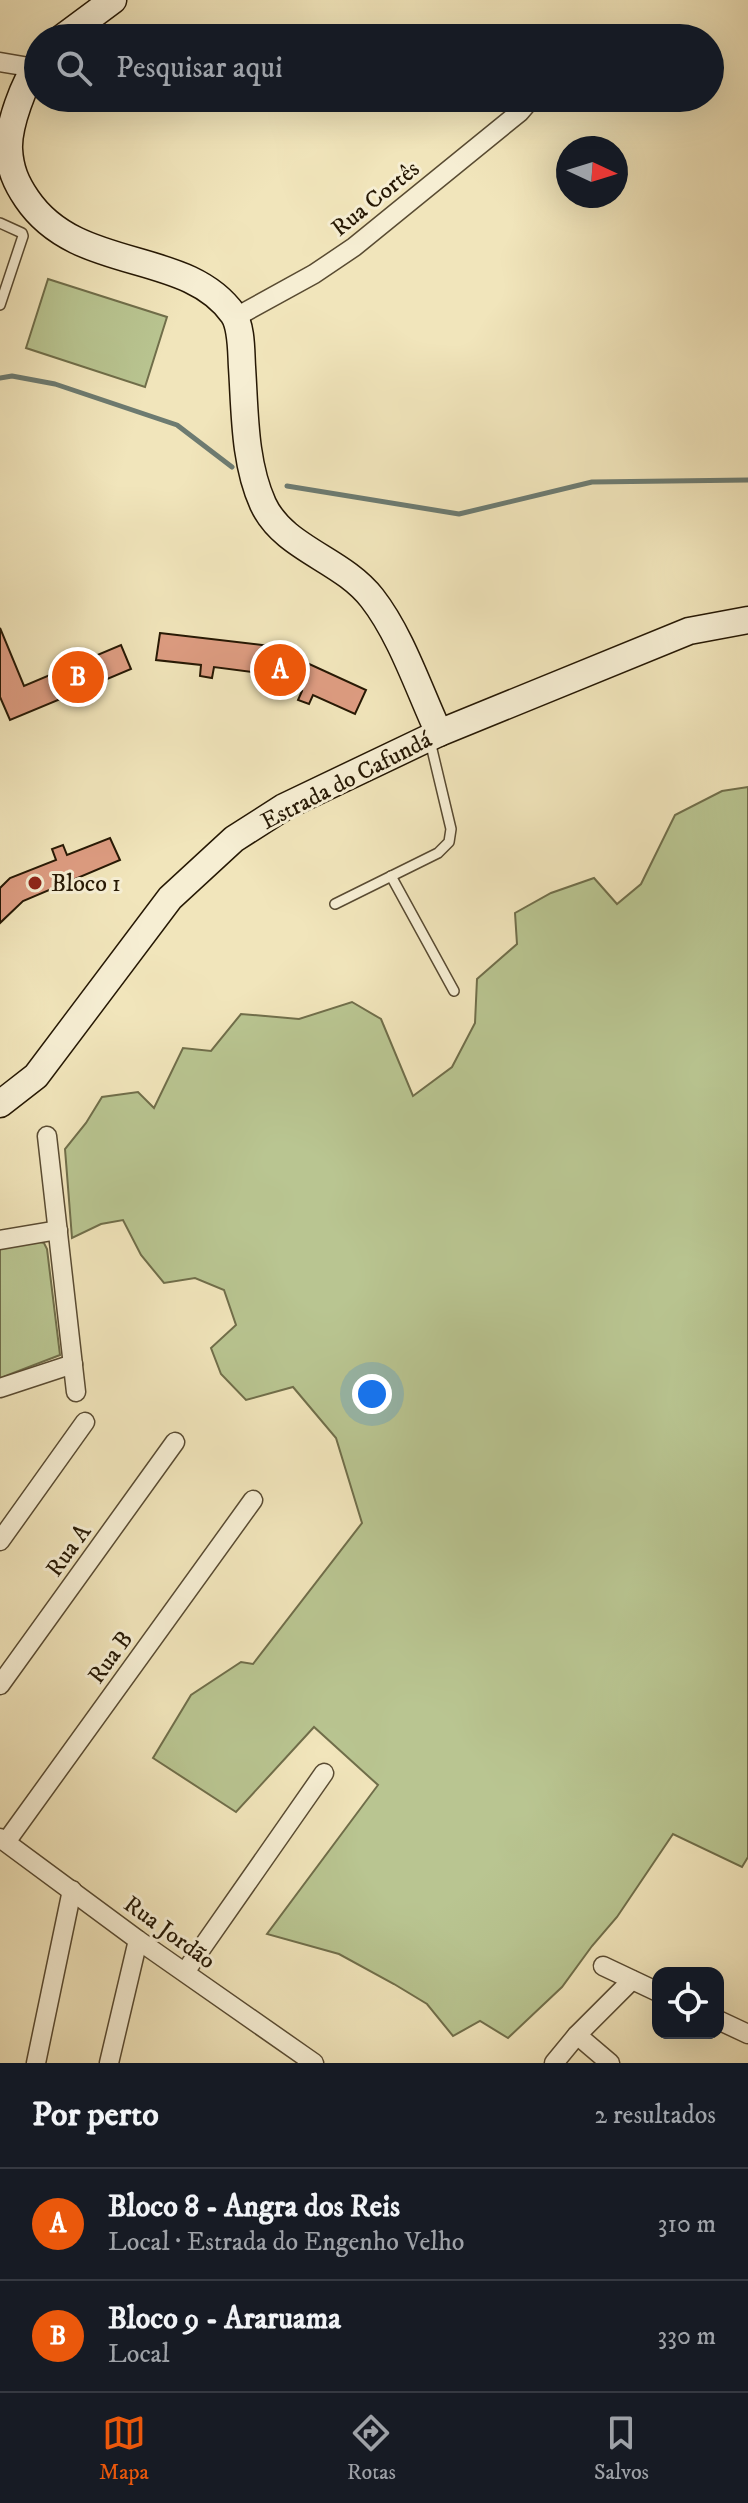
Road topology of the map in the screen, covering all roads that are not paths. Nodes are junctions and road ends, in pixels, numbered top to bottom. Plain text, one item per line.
1 (113, 0) edge
2 (84, 8) edge
3 (0, 62) edge
4 (24, 65) edge
5 (24, 93) edge
6 (520, 112) edge
7 (0, 223) edge
8 (0, 305) edge
9 (236, 317) junction
10 (748, 620) edge
11 (434, 735) junction
12 (391, 876) junction
13 (335, 904) dead end
14 (454, 991) dead end
15 (0, 1104) edge
16 (47, 1136) dead end
17 (58, 1230) junction
18 (0, 1240) edge
19 (73, 1364) junction
20 (0, 1388) edge
21 (76, 1392) dead end
22 (85, 1422) dead end
23 (175, 1442) dead end
24 (253, 1500) dead end
25 (0, 1541) edge
26 (0, 1685) edge
27 (324, 1773) dead end
28 (3, 1840) edge
29 (72, 1890) junction
30 (138, 1940) junction
31 (603, 1966) dead end
32 (185, 1972) junction
33 (632, 1980) junction
34 (652, 1989) edge
35 (724, 2023) edge
36 (748, 2034) edge
37 (577, 2035) junction
38 (309, 2062) edge
39 (36, 2063) edge
40 (109, 2063) edge
41 (554, 2063) edge
42 (610, 2063) edge

1 - 2 street
3 - 4 street
5 - 9 street
6 - 9 street, Rua Cortês
7 - 8 lane
9 - 11 street
10 - 11 street, Estrada do Cafundá
11 - 12 lane
11 - 15 street, Estrada do Cafundá
12 - 13 lane
12 - 14 lane
16 - 17 street
17 - 18 street
17 - 19 street
19 - 20 street
19 - 21 street
22 - 25 street
23 - 26 street, Rua A
24 - 28 street, Rua B
27 - 32 street
28 - 29 street, Rua Jordão
29 - 30 street, Rua Jordão
29 - 39 street
30 - 32 street, Rua Jordão
30 - 40 street
31 - 33 street
32 - 38 street, Rua Jordão
33 - 34 street
33 - 37 street
35 - 36 street
37 - 41 street
37 - 42 street

